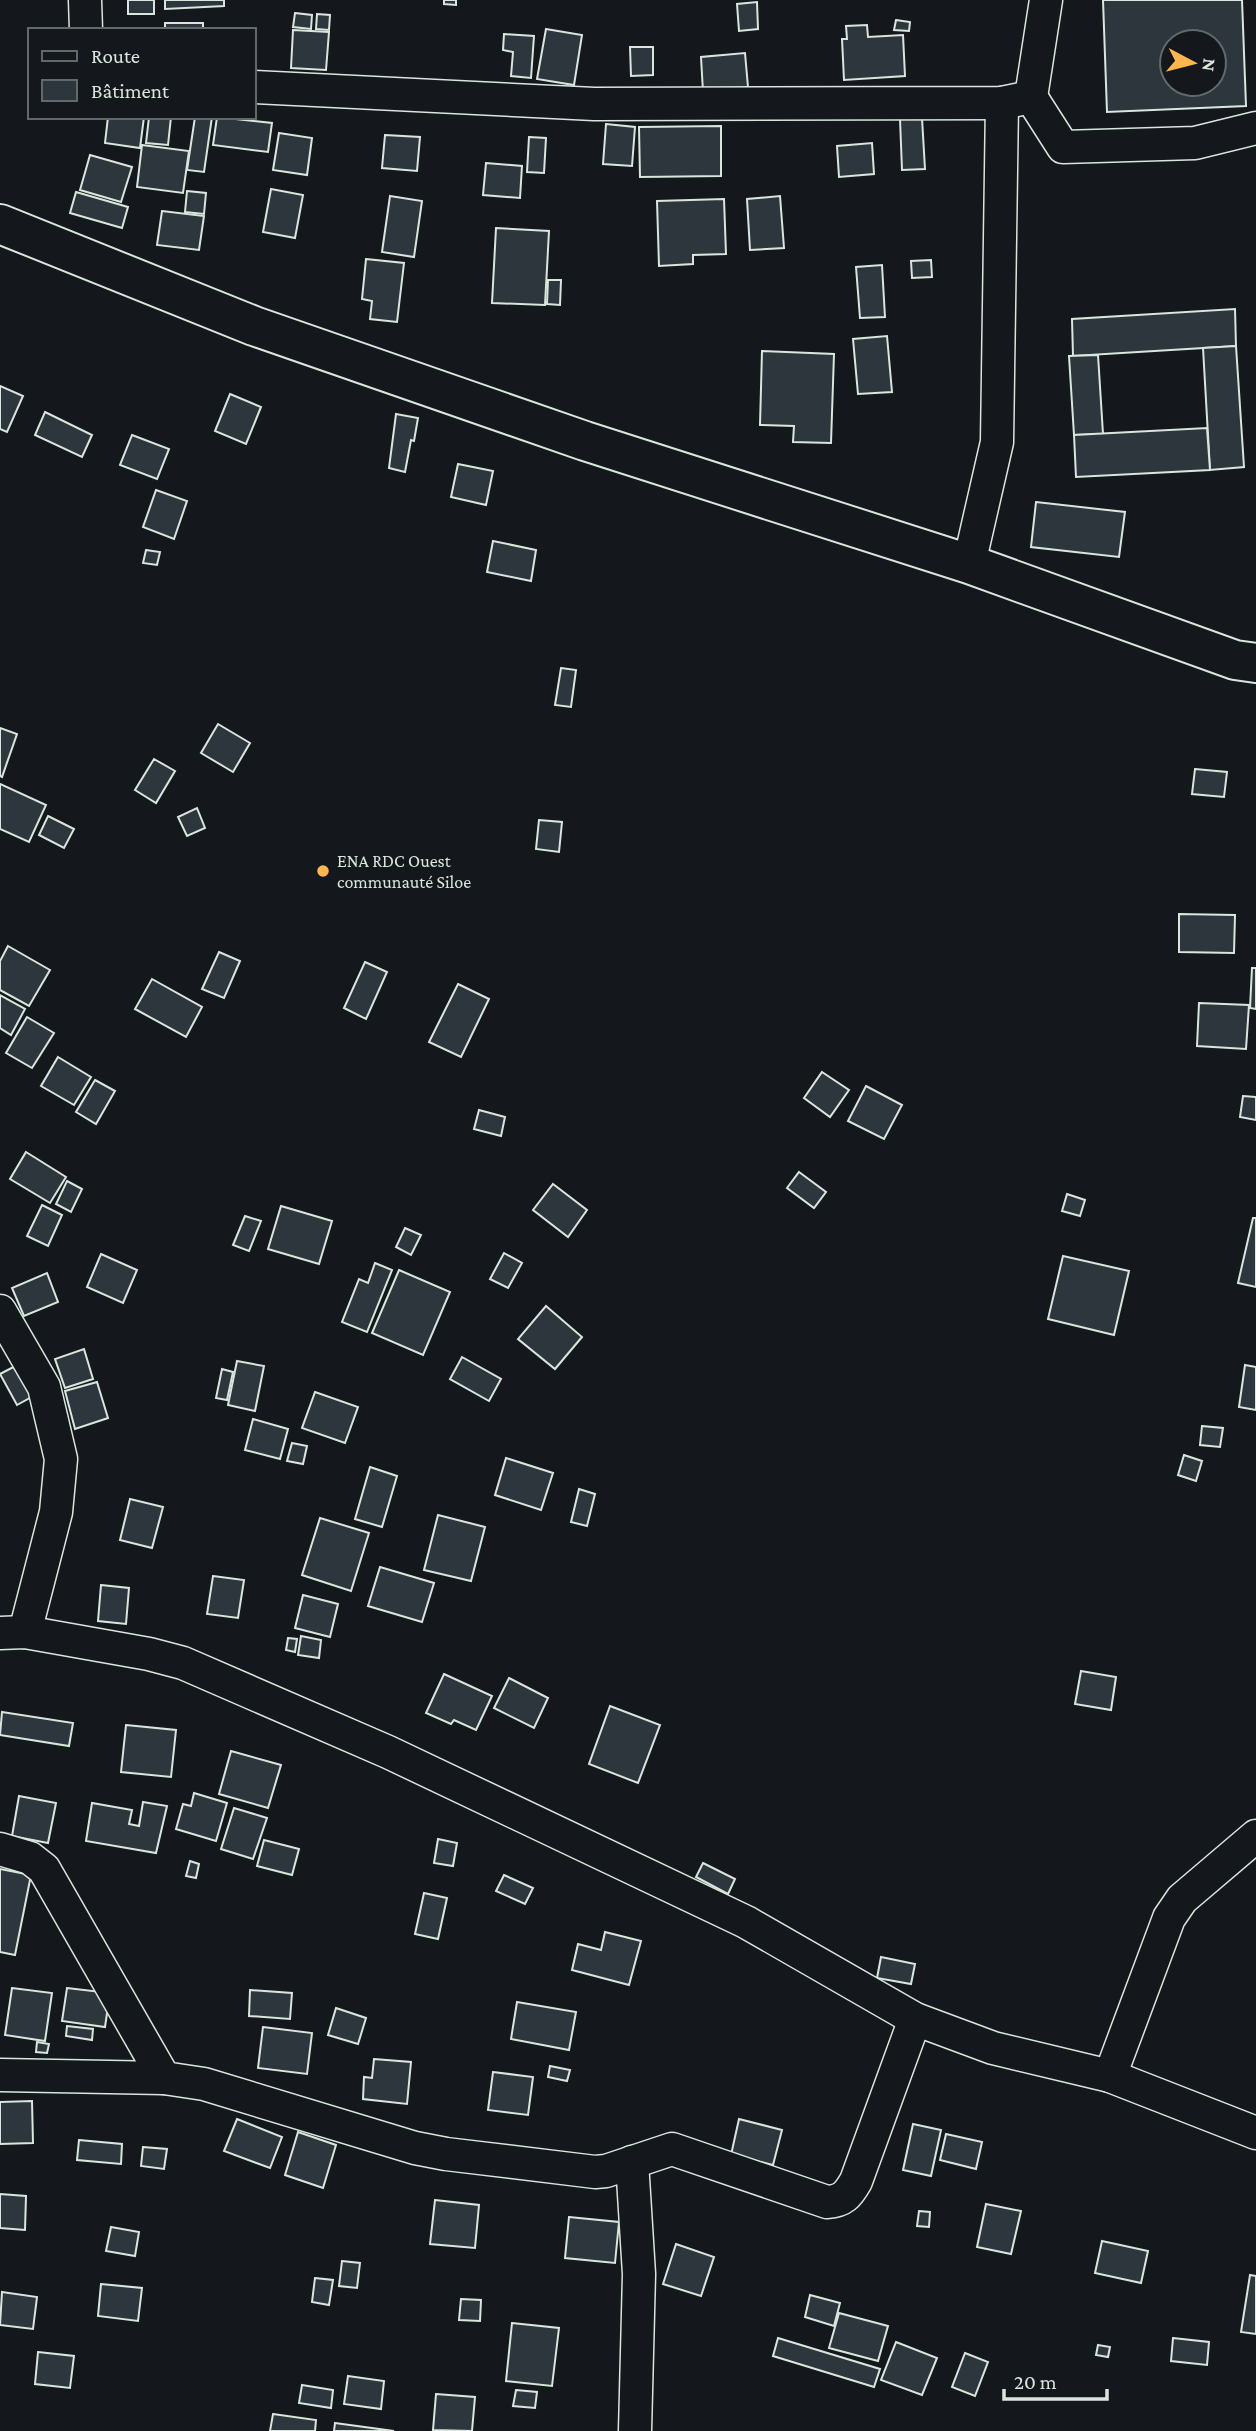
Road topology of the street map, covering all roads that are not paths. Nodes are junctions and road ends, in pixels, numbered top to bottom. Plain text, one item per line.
1 (85, 0) edge
2 (1046, 0) edge
3 (86, 28) edge
4 (256, 87) edge
5 (1016, 100) junction
6 (1256, 128) edge
7 (0, 224) edge
8 (969, 564) junction
9 (1256, 663) edge
10 (0, 1311) edge
11 (13, 1633) edge
12 (1256, 1836) edge
13 (0, 1849) edge
14 (915, 2019) junction
15 (0, 2075) edge
16 (1110, 2076) junction
17 (164, 2078) junction
18 (1256, 2133) edge
19 (632, 2162) junction
20 (635, 2431) edge

1 - 3 street
2 - 5 street
4 - 5 street
5 - 6 street
5 - 8 street
7 - 8 main road
8 - 9 main road
10 - 11 street
11 - 14 street
12 - 16 street
13 - 17 street
14 - 16 street
14 - 19 street
15 - 17 street
16 - 18 street
17 - 19 street
19 - 20 street

